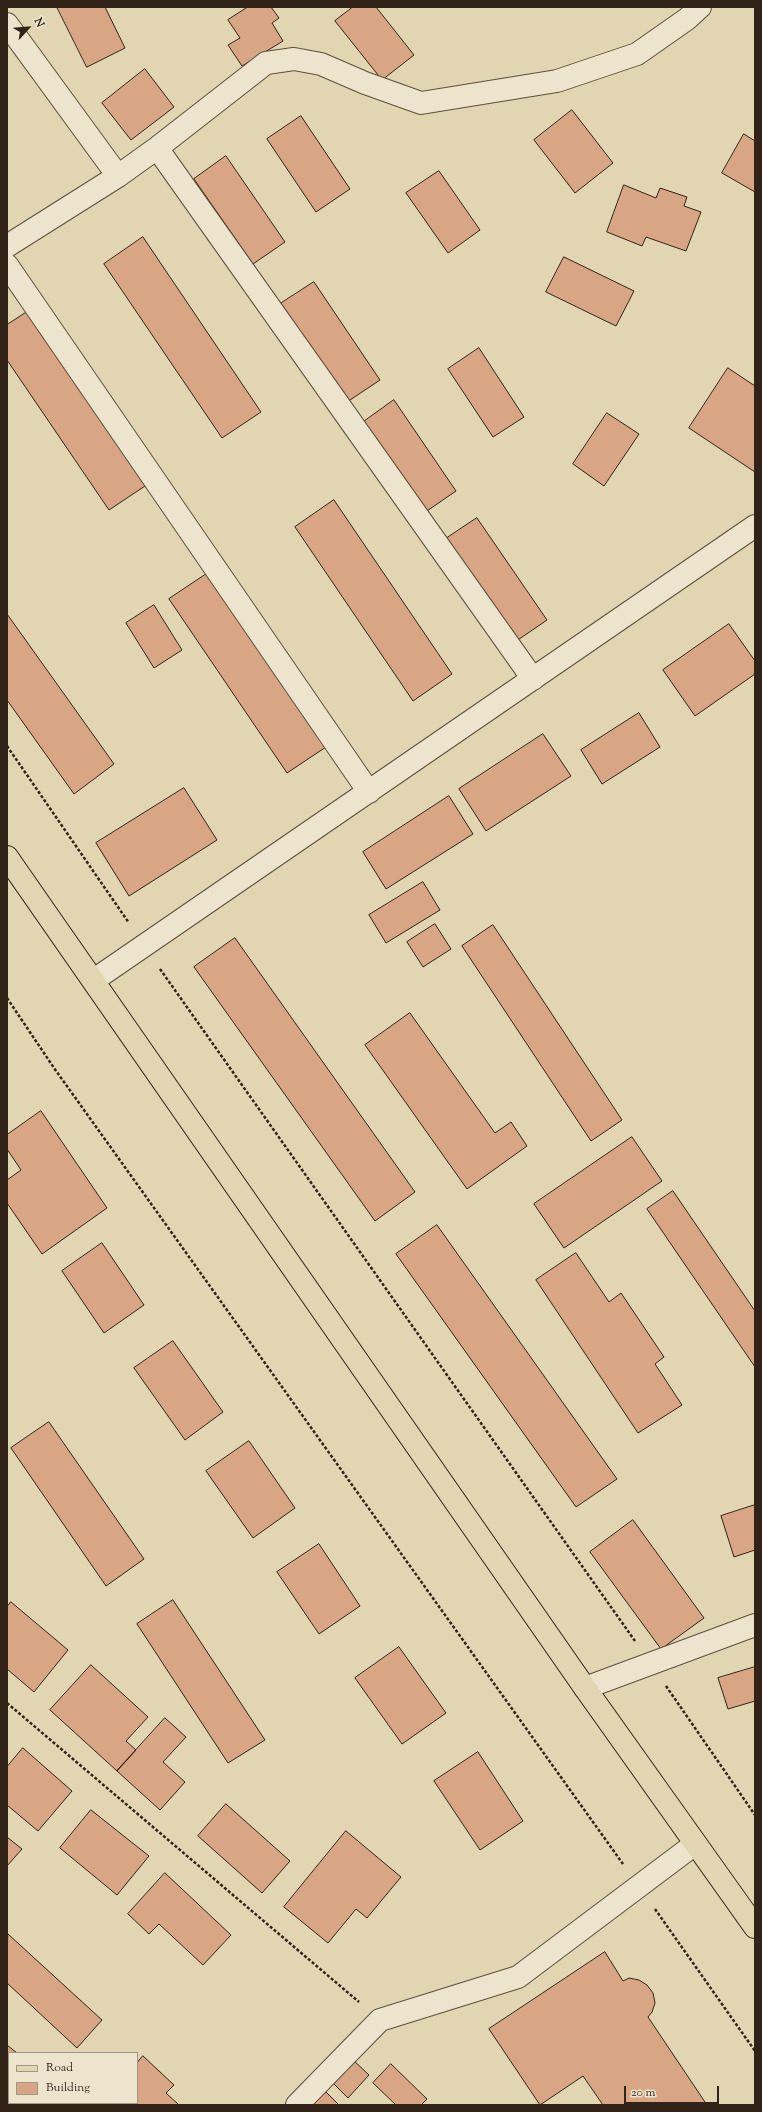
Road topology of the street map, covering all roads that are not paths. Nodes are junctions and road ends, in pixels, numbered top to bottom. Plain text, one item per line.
1 (700, 7) edge
2 (7, 24) edge
3 (157, 148) junction
4 (118, 176) junction
5 (7, 246) edge
6 (7, 265) edge
7 (755, 526) edge
8 (532, 679) junction
9 (369, 792) junction
10 (7, 857) edge
11 (94, 980) junction
12 (755, 1625) edge
13 (585, 1688) junction
14 (695, 1844) junction
15 (755, 1926) edge
16 (297, 2105) edge

1 - 3 street
2 - 4 street
3 - 4 street
3 - 8 street
4 - 5 street
6 - 9 street
7 - 8 street
8 - 9 street
9 - 11 street
10 - 11 main road
11 - 13 main road
12 - 13 street
13 - 14 main road
14 - 15 main road
14 - 16 street

